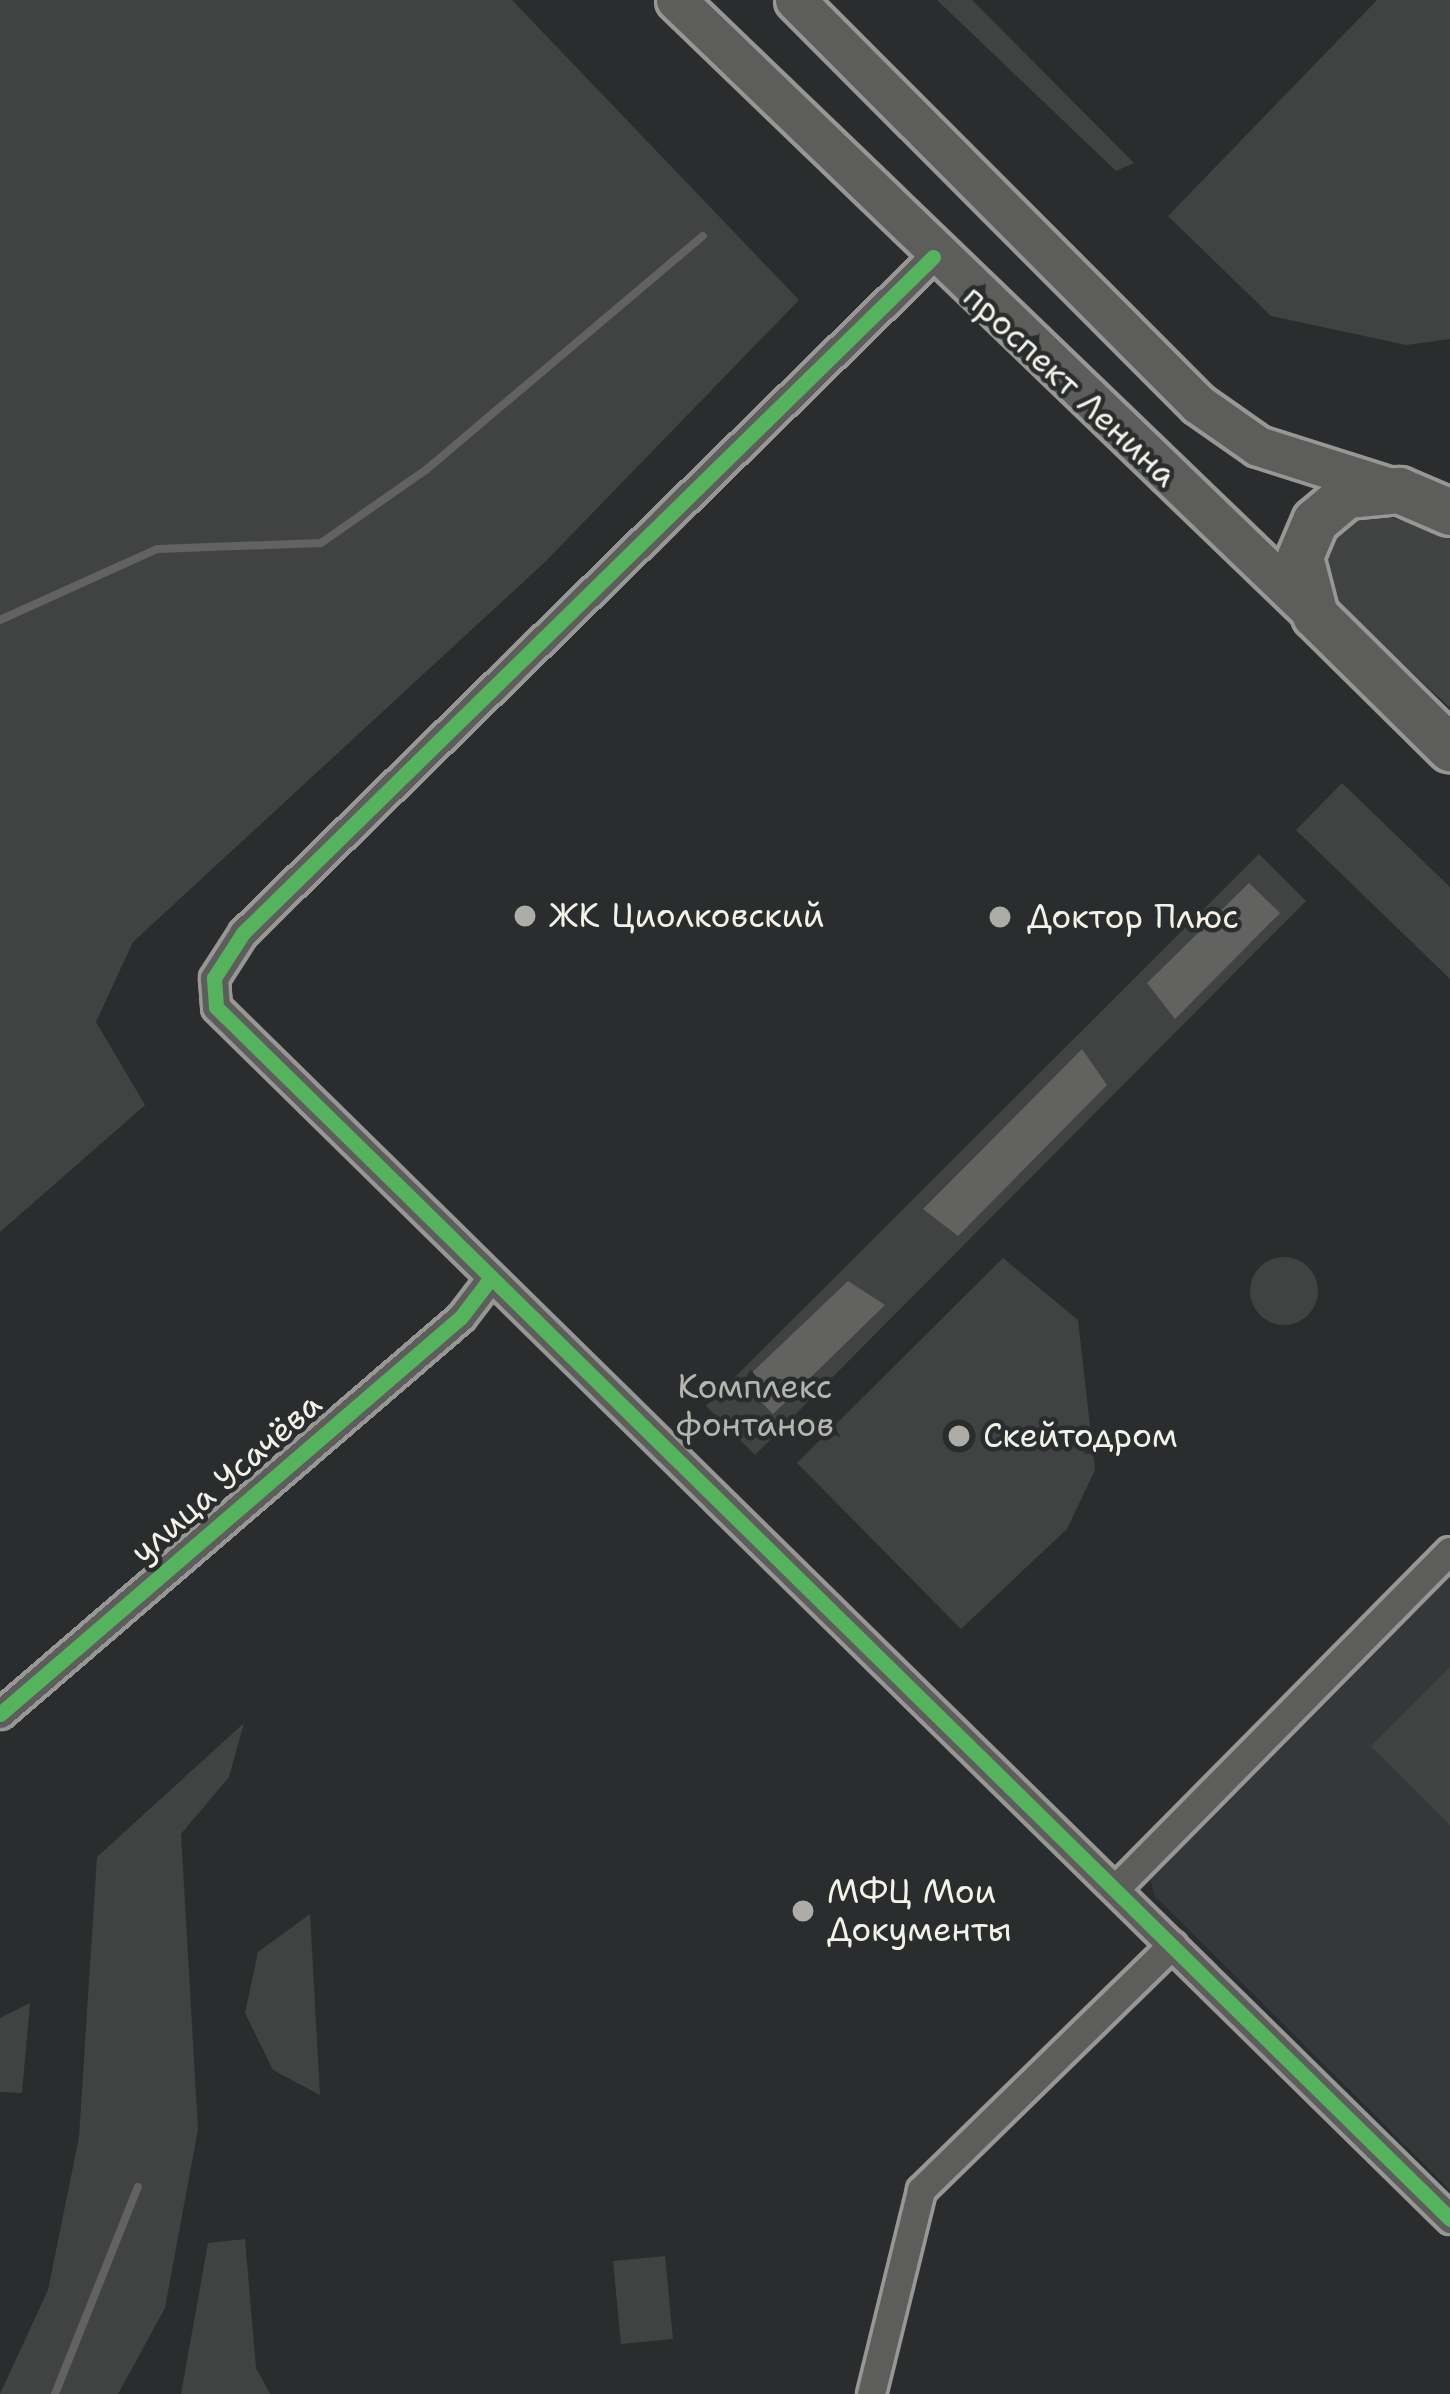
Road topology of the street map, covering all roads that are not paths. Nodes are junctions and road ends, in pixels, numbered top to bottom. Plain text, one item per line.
1 (676, 0) edge
2 (795, 0) edge
3 (933, 257) junction
4 (1399, 490) junction
5 (1450, 512) edge
6 (1316, 615) junction
7 (1450, 748) edge
8 (487, 1283) junction
9 (1450, 1551) edge
10 (0, 1714) edge
11 (1116, 1888) junction
12 (1172, 1945) junction
13 (1450, 2219) edge
14 (871, 2394) edge

1 - 3 main road, проспект Ленина
2 - 4 main road
3 - 6 main road, проспект Ленина
3 - 8 street
4 - 5 main road
4 - 6 main road
6 - 7 main road
8 - 10 street, улица Усачёва
8 - 11 street
9 - 11 street
11 - 12 street
12 - 13 street
12 - 14 street

